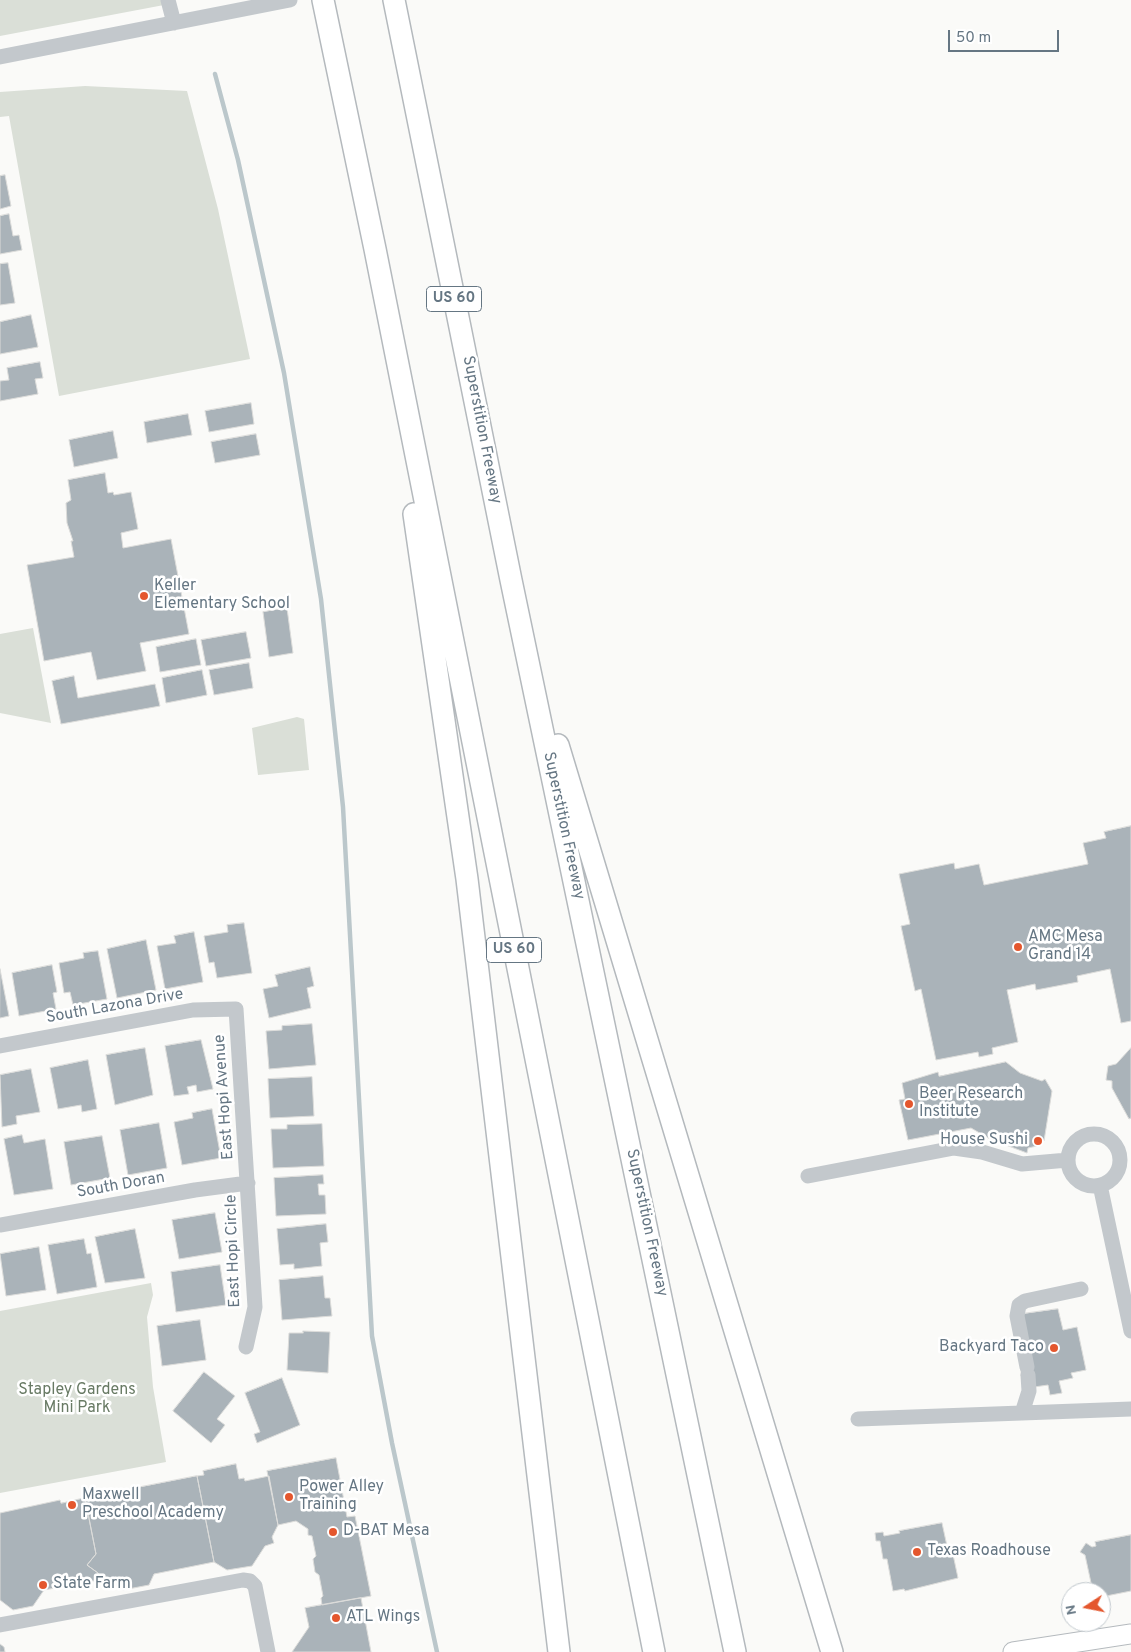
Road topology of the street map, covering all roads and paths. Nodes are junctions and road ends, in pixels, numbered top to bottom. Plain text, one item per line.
1 (168, 0) edge
2 (290, 0) edge
3 (323, 0) edge
4 (394, 0) edge
5 (174, 23) junction
6 (0, 57) edge
7 (375, 249) junction
8 (515, 599) junction
9 (236, 1009) joint
10 (0, 1046) edge
11 (1125, 1152) edge
12 (1068, 1160) junction
13 (808, 1176) dead end
14 (248, 1183) junction
15 (1100, 1185) junction
16 (0, 1225) edge
17 (1081, 1290) dead end
18 (1131, 1331) edge
19 (246, 1347) dead end
20 (1131, 1409) edge
21 (1022, 1413) junction
22 (858, 1419) dead end
23 (0, 1625) edge
24 (1131, 1634) edge
25 (268, 1652) edge
26 (560, 1652) edge
27 (654, 1652) edge
28 (735, 1652) edge
29 (832, 1652) edge
30 (1013, 1652) edge

1 - 5 street
2 - 5 street
3 - 7 highway, US 60
4 - 8 highway, Superstition Freeway / US 60
5 - 6 street
7 - 26 highway
7 - 27 highway, US 60
8 - 28 highway, Superstition Freeway / US 60
8 - 29 highway
9 - 10 street, South Lazona Drive
9 - 14 street, East Hopi Avenue
11 - 12 street
11 - 15 street
12 - 13 street
12 - 15 street
14 - 16 street, South Doran
14 - 19 street, East Hopi Circle
15 - 18 street
17 - 21 street
20 - 21 street
21 - 22 street
23 - 25 street
24 - 30 main road

